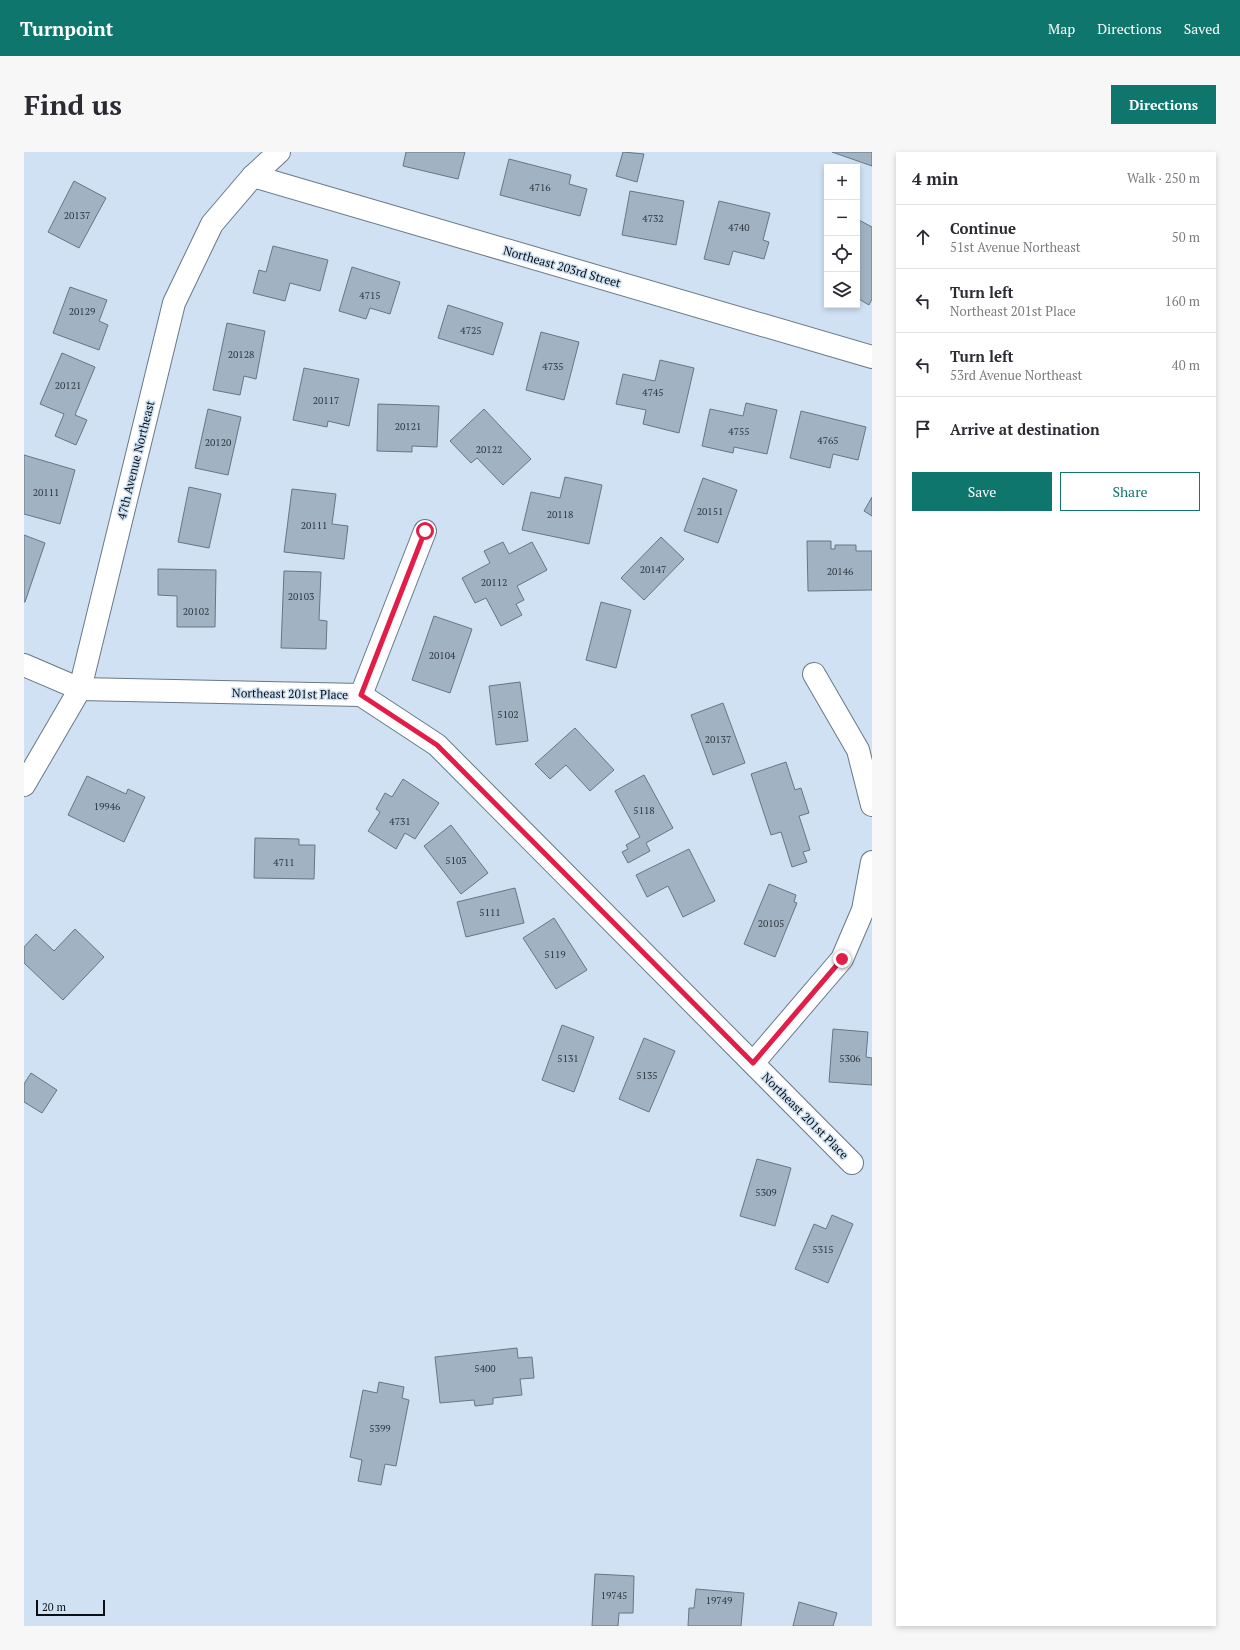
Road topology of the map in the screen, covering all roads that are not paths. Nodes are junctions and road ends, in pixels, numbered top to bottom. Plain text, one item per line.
1 (279, 152) edge
2 (253, 176) junction
3 (872, 358) edge
4 (425, 531) dead end
5 (24, 665) edge
6 (814, 674) dead end
7 (80, 689) junction
8 (361, 695) junction
9 (24, 785) edge
10 (872, 805) edge
11 (872, 862) edge
12 (866, 915) edge
13 (753, 1063) junction
14 (852, 1163) dead end

1 - 2 street, 47th Avenue Northeast
2 - 3 street, Northeast 203rd Street
2 - 7 street, 47th Avenue Northeast
4 - 8 street
5 - 7 street, Northeast 201st Place
6 - 10 street
7 - 8 street, Northeast 201st Place
7 - 9 street, 47th Avenue Northeast
8 - 13 street, Northeast 201st Place
11 - 12 street
12 - 13 street
13 - 14 street, Northeast 201st Place

